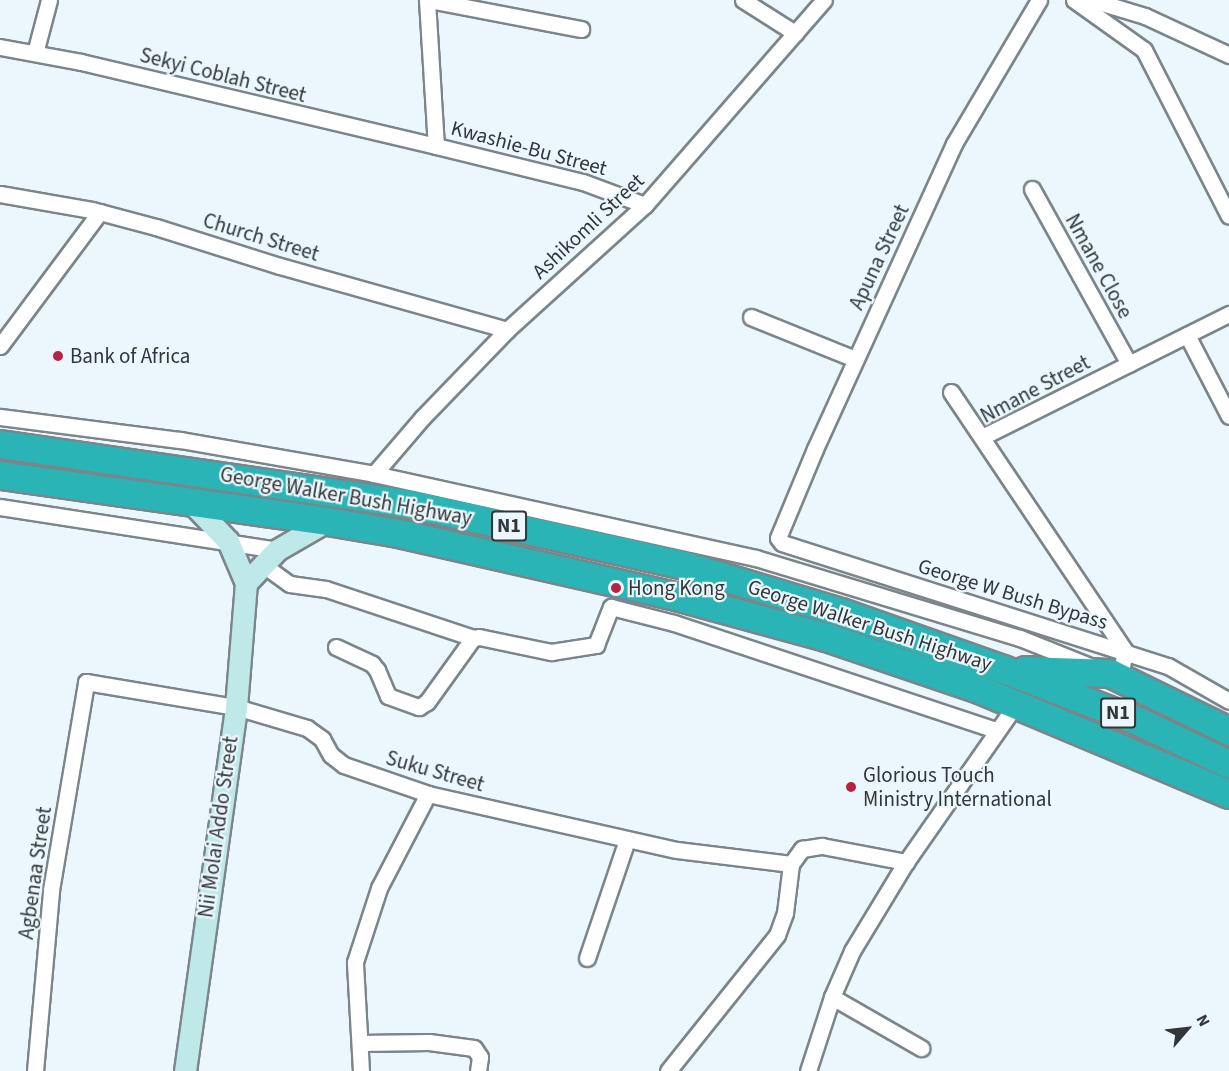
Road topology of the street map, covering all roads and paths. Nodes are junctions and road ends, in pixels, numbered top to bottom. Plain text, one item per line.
1 (49, 0) edge
2 (428, 0) edge
3 (743, 0) edge
4 (824, 0) edge
5 (1039, 0) edge
6 (1074, 0) edge
7 (1092, 0) edge
8 (581, 29) dead end
9 (795, 33) junction
10 (0, 48) edge
11 (35, 53) junction
12 (1229, 55) edge
13 (436, 146) junction
14 (1032, 189) dead end
15 (0, 194) edge
16 (645, 205) junction
17 (100, 212) junction
18 (1229, 216) edge
19 (1229, 314) edge
20 (751, 317) dead end
21 (507, 330) junction
22 (1187, 335) junction
23 (0, 346) edge
24 (855, 359) junction
25 (1129, 364) junction
26 (951, 392) dead end
27 (1229, 416) edge
28 (0, 417) edge
29 (982, 437) junction
30 (0, 444) edge
31 (374, 474) junction
32 (0, 475) edge
33 (192, 503) junction
34 (0, 507) edge
35 (327, 520) junction
36 (228, 541) junction
37 (779, 541) joint
38 (270, 557) junction
39 (246, 584) junction
40 (473, 638) junction
41 (336, 647) dead end
42 (1125, 651) junction
43 (1003, 669) junction
44 (1115, 675) junction
45 (86, 682) joint
46 (1229, 701) edge
47 (1017, 703) junction
48 (236, 707) junction
49 (996, 730) junction
50 (1229, 731) edge
51 (1229, 764) edge
52 (428, 794) junction
53 (1229, 794) edge
54 (627, 840) junction
55 (906, 862) junction
56 (791, 864) junction
57 (587, 958) dead end
58 (832, 997) junction
59 (360, 1043) junction
60 (921, 1048) dead end
61 (35, 1071) edge
62 (185, 1071) edge
63 (361, 1071) edge
64 (478, 1071) edge
65 (668, 1071) edge
66 (808, 1071) edge

1 - 11 street
2 - 8 street
2 - 13 street, Kwashie-Bu Street
3 - 9 street
4 - 9 street, Ashikomli Street
5 - 24 street, Apuna Street
6 - 18 street
7 - 12 street
9 - 16 street, Ashikomli Street
10 - 11 street, Sekyi Coblah Street
11 - 13 street, Sekyi Coblah Street
13 - 16 street, Kwashie-Bu Street
14 - 25 street, Nmane Close
15 - 17 street, Church Street
16 - 21 street, Ashikomli Street
17 - 21 street, Church Street
17 - 23 street
19 - 22 street, Nmane Street
20 - 24 street
21 - 31 street, Ashikomli Street
22 - 25 street, Nmane Street
22 - 27 street
24 - 37 street, Apuna Street
25 - 29 street, Nmane Street
26 - 29 street
28 - 31 street
29 - 42 street, Nmane Street
30 - 43 highway, George Walker Bush Highway / N1
31 - 44 street
32 - 33 highway, George Walker Bush Highway / N1
33 - 35 highway, George Walker Bush Highway / N1
33 - 36 street, Nii Molai Addo Street
34 - 36 street
35 - 38 street
35 - 47 highway, George Walker Bush Highway / N1
36 - 38 street
36 - 39 street, Nii Molai Addo Street
37 - 42 street, George W Bush Bypass
38 - 39 street
38 - 40 street
39 - 48 street, Nii Molai Addo Street
40 - 41 street
40 - 49 street
42 - 44 street
42 - 46 street, George W Bush Bypass
43 - 44 highway
43 - 51 highway, George Walker Bush Highway / N1
44 - 50 highway
45 - 48 street, Suku Street
45 - 61 street, Agbenaa Street
47 - 49 street
47 - 53 highway, George Walker Bush Highway / N1
48 - 52 street, Suku Street
48 - 62 street, Nii Molai Addo Street
49 - 55 street
52 - 54 street, Suku Street
52 - 59 street
54 - 56 street, Suku Street
54 - 57 street
55 - 56 street
55 - 58 street
56 - 65 street
58 - 60 street
58 - 66 street
59 - 63 street
59 - 64 street

